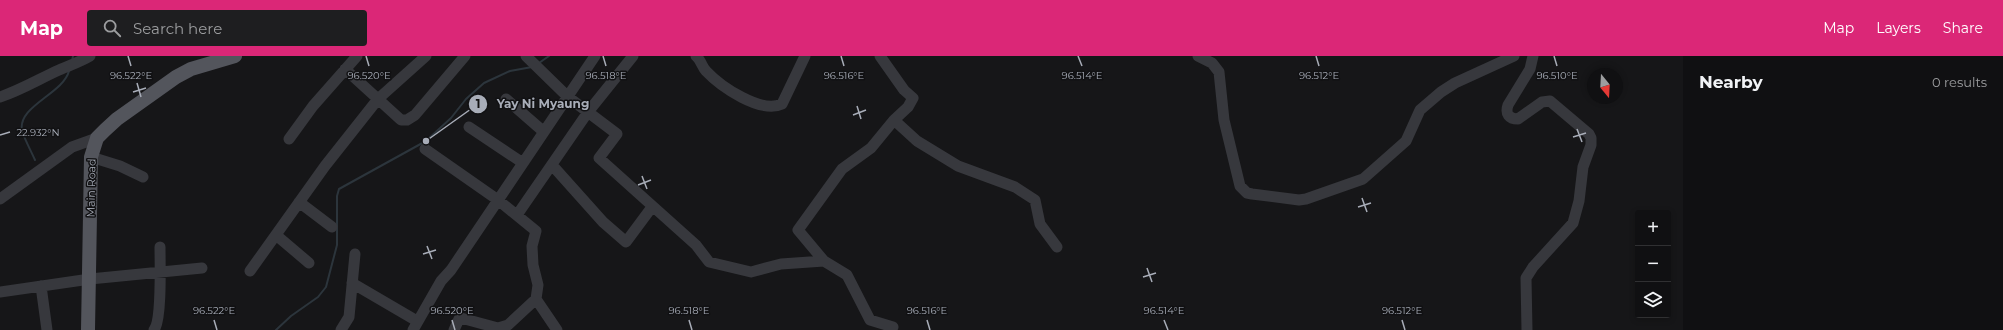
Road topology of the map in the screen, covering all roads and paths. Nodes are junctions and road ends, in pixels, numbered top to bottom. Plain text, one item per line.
1 (90, 56) edge
2 (235, 56) edge
3 (357, 56) edge
4 (426, 56) edge
5 (465, 56) edge
6 (595, 56) edge
7 (633, 56) edge
8 (696, 56) edge
9 (805, 56) edge
10 (880, 56) edge
11 (1198, 56) edge
12 (1514, 56) edge
13 (1533, 56) edge
14 (534, 64) edge
15 (345, 69) junction
16 (0, 97) edge
17 (568, 97) junction
18 (378, 99) junction
19 (506, 99) dead end
20 (588, 112) junction
21 (894, 120) junction
22 (469, 127) dead end
23 (544, 132) junction
24 (97, 138) junction
25 (289, 139) dead end
26 (425, 149) dead end
27 (91, 157) junction
28 (523, 163) junction
29 (552, 165) junction
30 (143, 177) dead end
31 (0, 199) edge
32 (498, 200) junction
33 (299, 202) junction
34 (652, 207) junction
35 (517, 215) junction
36 (332, 227) dead end
37 (276, 235) junction
38 (160, 246) dead end
39 (1057, 247) dead end
40 (355, 254) dead end
41 (309, 262) dead end
42 (824, 262) junction
43 (202, 268) dead end
44 (250, 271) dead end
45 (160, 272) junction
46 (90, 279) junction
47 (352, 283) junction
48 (41, 286) junction
49 (0, 292) edge
50 (536, 299) junction
51 (415, 326) edge
52 (893, 327) dead end
53 (507, 328) edge
54 (46, 330) edge
55 (88, 330) edge
56 (154, 330) edge
57 (341, 330) edge
58 (454, 330) edge
59 (557, 330) edge
60 (1527, 330) edge

1 - 16 street
2 - 24 main road, Main Road
3 - 15 street
4 - 18 street
5 - 18 street
6 - 17 street
7 - 20 street
8 - 9 street
10 - 21 street
11 - 12 street
13 - 60 street
14 - 17 street
15 - 18 street
15 - 25 street
17 - 20 street
17 - 23 street
18 - 33 street
19 - 23 street
20 - 29 street
20 - 34 street
21 - 39 street
21 - 42 street
22 - 28 street
23 - 28 street
24 - 27 main road, Main Road
24 - 31 street
26 - 32 street
27 - 30 street
27 - 46 main road, Main Road
28 - 32 street
29 - 34 street
29 - 35 street
32 - 35 street
32 - 51 street
33 - 36 street
33 - 37 street
34 - 42 street
35 - 50 street
37 - 41 street
37 - 44 street
38 - 45 street
40 - 47 street
42 - 52 street
43 - 45 street
45 - 46 street
45 - 56 street
46 - 48 street
46 - 55 main road, Main Road
47 - 51 street
47 - 57 street
48 - 49 street
48 - 54 street
50 - 53 street
50 - 59 street
53 - 58 street

